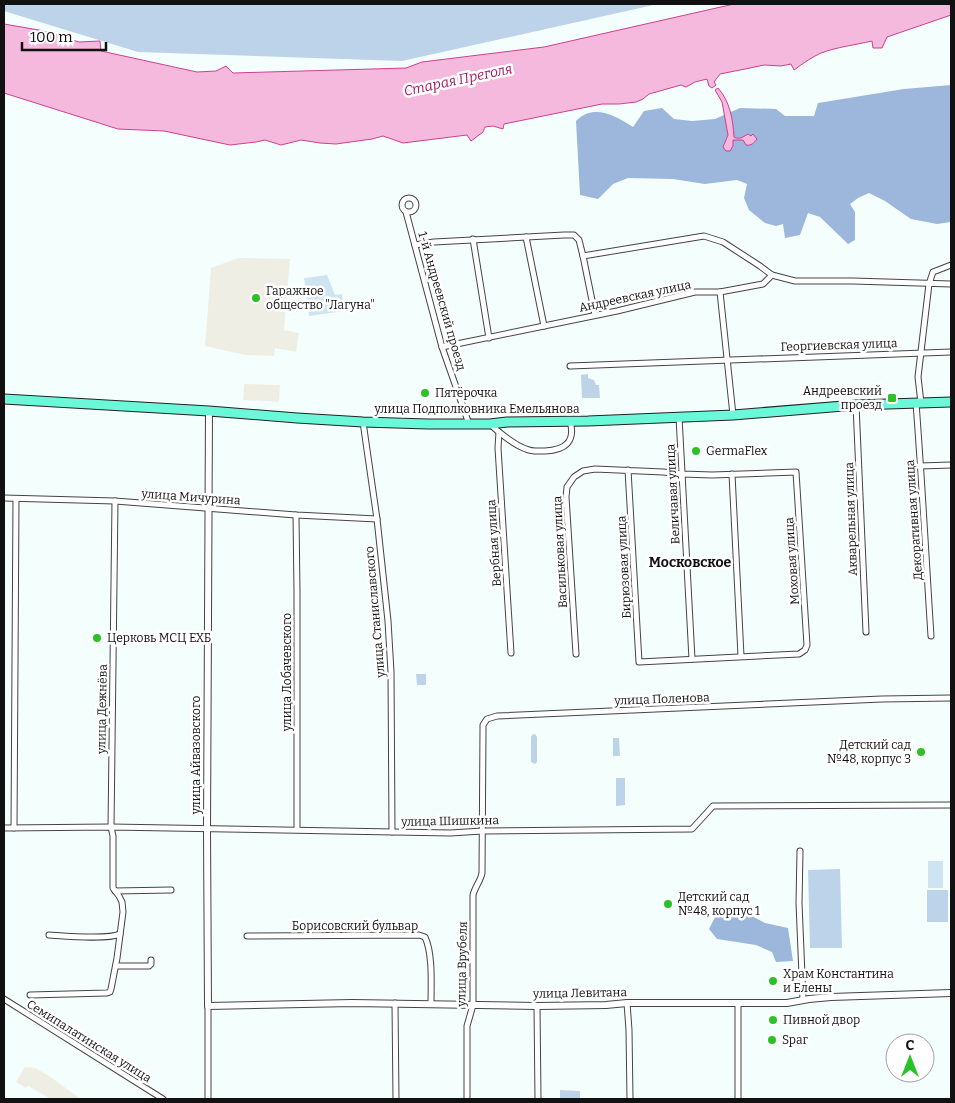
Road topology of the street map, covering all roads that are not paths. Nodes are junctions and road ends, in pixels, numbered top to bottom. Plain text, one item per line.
1 (406, 212) dead end
2 (526, 237) junction
3 (473, 240) junction
4 (415, 245) junction
5 (584, 256) junction
6 (951, 265) edge
7 (772, 275) junction
8 (929, 284) junction
9 (951, 284) edge
10 (720, 292) junction
11 (595, 316) junction
12 (544, 326) junction
13 (489, 338) junction
14 (442, 347) junction
15 (921, 352) junction
16 (951, 352) edge
17 (727, 359) junction
18 (570, 366) dead end
19 (4, 399) edge
20 (951, 402) edge
21 (919, 403) junction
22 (856, 405) junction
23 (209, 411) junction
24 (733, 414) junction
25 (679, 417) junction
26 (570, 421) junction
27 (363, 422) junction
28 (469, 424) junction
29 (490, 424) junction
30 (499, 432) junction
31 (951, 464) edge
32 (920, 466) junction
33 (628, 470) junction
34 (682, 474) junction
35 (732, 474) junction
36 (4, 498) edge
37 (16, 499) junction
38 (115, 501) junction
39 (209, 508) junction
40 (296, 515) junction
41 (377, 519) junction
42 (866, 632) dead end
43 (931, 636) dead end
44 (511, 653) dead end
45 (576, 654) dead end
46 (741, 656) junction
47 (692, 659) junction
48 (639, 662) joint
49 (951, 698) edge
50 (951, 805) edge
51 (110, 827) junction
52 (4, 828) edge
53 (14, 828) junction
54 (207, 829) junction
55 (297, 829) junction
56 (483, 831) junction
57 (392, 832) junction
58 (800, 851) dead end
59 (171, 890) dead end
60 (115, 891) junction
61 (120, 934) junction
62 (49, 935) dead end
63 (247, 936) dead end
64 (151, 960) dead end
65 (116, 966) junction
66 (951, 993) edge
67 (30, 995) dead end
68 (4, 999) edge
69 (803, 1000) junction
70 (395, 1003) junction
71 (627, 1003) junction
72 (431, 1004) junction
73 (738, 1004) junction
74 (473, 1005) junction
75 (208, 1006) junction
76 (537, 1006) junction
77 (163, 1099) edge
78 (208, 1099) edge
79 (396, 1099) edge
80 (467, 1099) edge
81 (538, 1099) edge
82 (630, 1099) edge
83 (738, 1099) edge

1 - 4 street, 1-й Андреевский проезд
2 - 3 street
2 - 5 street
2 - 12 street
3 - 4 street
3 - 13 street
4 - 14 street, 1-й Андреевский проезд
5 - 7 street
5 - 11 street
6 - 8 street
7 - 8 street
7 - 10 street, Андреевская улица
8 - 9 street
8 - 15 street, Декоративная улица
10 - 11 street, Андреевская улица
10 - 17 street
11 - 12 street, Андреевская улица
12 - 13 street, Андреевская улица
13 - 14 street, Андреевская улица
14 - 28 street, 1-й Андреевский проезд
15 - 16 street, Георгиевская улица
15 - 17 street, Георгиевская улица
15 - 21 street, Декоративная улица
17 - 18 street, Георгиевская улица
17 - 24 street
19 - 23 main road, улица Подполковника Емельянова
20 - 21 main road, улица Подполковника Емельянова
21 - 22 main road, улица Подполковника Емельянова
21 - 32 street, Декоративная улица
22 - 24 main road, улица Подполковника Емельянова
22 - 42 street, Акварельная улица
23 - 27 main road, улица Подполковника Емельянова
23 - 39 street, улица Айвазовского
24 - 25 main road, улица Подполковника Емельянова
25 - 26 main road, улица Подполковника Емельянова
25 - 34 street, Величавая улица
26 - 29 main road, улица Подполковника Емельянова
26 - 30 street
27 - 28 main road, улица Подполковника Емельянова
27 - 41 street, улица Станиславского
28 - 29 main road, улица Подполковника Емельянова
29 - 30 street
30 - 44 street, Вербная улица
31 - 32 street
32 - 43 street, Декоративная улица
33 - 34 street, Моховая улица
33 - 45 street, Васильковая улица
33 - 48 street, Бирюзовая улица
34 - 35 street, Моховая улица
34 - 47 street, Величавая улица
35 - 46 street
35 - 46 street, Моховая улица
36 - 37 street, улица Мичурина
37 - 38 street, улица Мичурина
37 - 53 street
38 - 39 street, улица Мичурина
38 - 51 street, улица Дежнёва
39 - 40 street, улица Мичурина
39 - 54 street, улица Айвазовского
40 - 41 street, улица Мичурина
40 - 55 street, улица Лобачевского
41 - 57 street, улица Станиславского
46 - 47 street, Моховая улица
47 - 48 street, Моховая улица
49 - 56 street, улица Поленова
50 - 56 street, улица Шишкина
51 - 53 street, улица Шишкина
51 - 54 street, улица Шишкина
51 - 60 street, улица Дежнёва
52 - 53 street, улица Шишкина
54 - 55 street, улица Шишкина
54 - 75 street, улица Айвазовского
55 - 57 street, улица Шишкина
56 - 57 street, улица Шишкина
56 - 74 street, улица Врубеля
58 - 69 street
59 - 60 street
60 - 61 street, улица Дежнёва
61 - 62 street
61 - 65 street, улица Дежнёва
63 - 72 street, Борисовский бульвар
64 - 65 street
65 - 67 street, улица Дежнёва
66 - 69 street, улица Левитана
68 - 77 street, Семипалатинская улица
69 - 73 street, улица Левитана
70 - 72 street, улица Левитана
70 - 75 street, улица Левитана
70 - 79 street
71 - 73 street, улица Левитана
71 - 76 street, улица Левитана
71 - 82 street
72 - 74 street, улица Левитана
73 - 83 street
74 - 76 street, улица Левитана
74 - 80 street, улица Врубеля
75 - 78 street, улица Айвазовского
76 - 81 street

